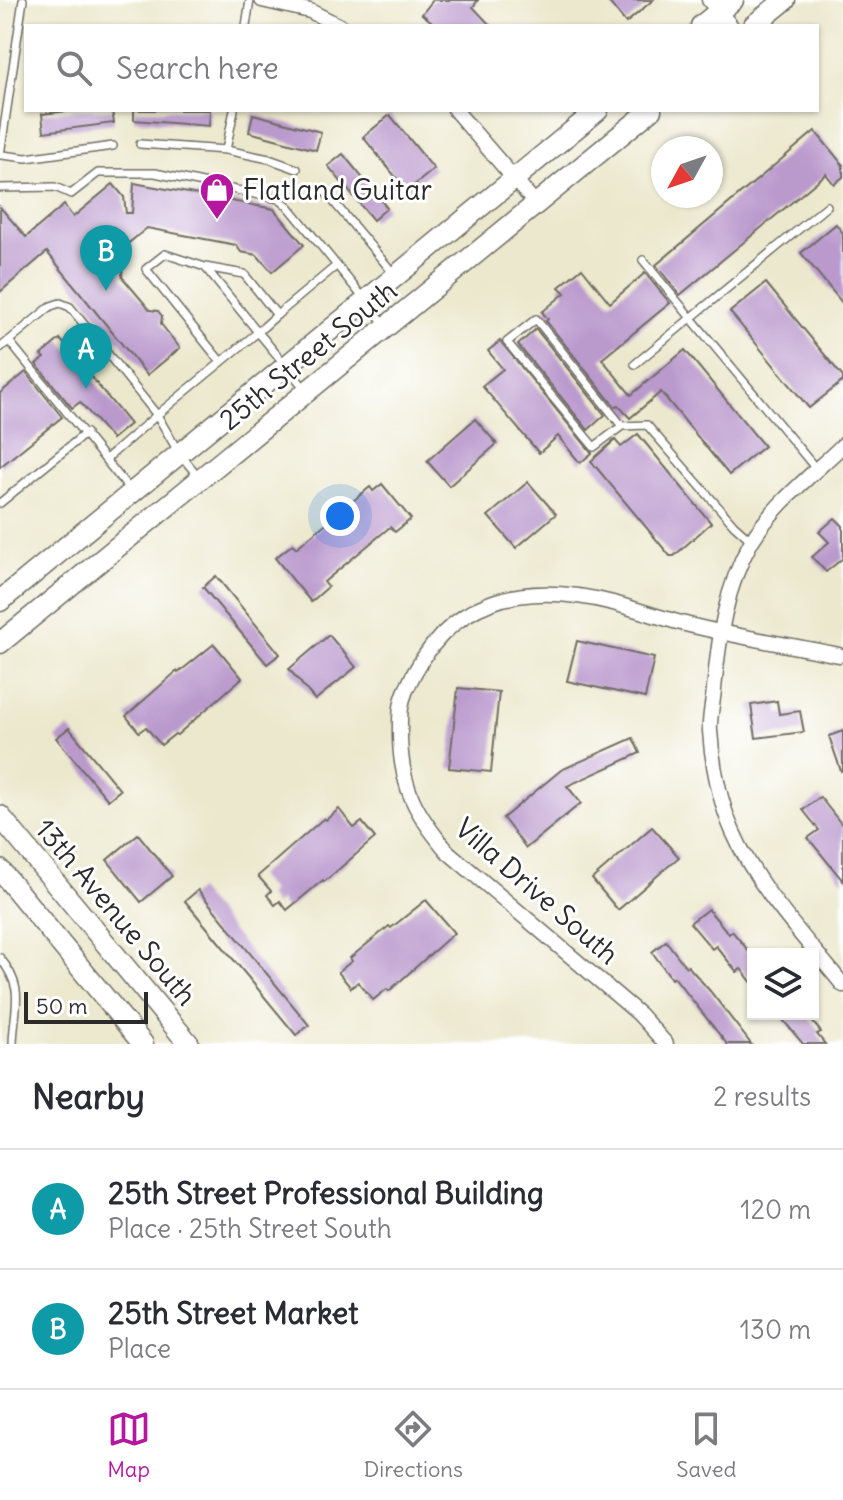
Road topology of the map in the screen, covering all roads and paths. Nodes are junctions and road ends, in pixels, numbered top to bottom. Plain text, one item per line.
1 (23, 0) edge
2 (250, 0) edge
3 (262, 0) edge
4 (785, 0) edge
5 (723, 9) edge
6 (246, 24) edge
7 (336, 24) edge
8 (704, 24) edge
9 (755, 24) edge
10 (234, 112) edge
11 (457, 112) edge
12 (596, 112) edge
13 (649, 112) edge
14 (140, 144) dead end
15 (113, 146) dead end
16 (226, 150) junction
17 (1, 155) edge
18 (297, 169) dead end
19 (515, 178) junction
20 (0, 188) edge
21 (322, 188) dead end
22 (536, 204) junction
23 (827, 206) dead end
24 (643, 260) dead end
25 (336, 266) junction
26 (205, 267) junction
27 (396, 276) junction
28 (365, 301) junction
29 (277, 315) junction
30 (690, 319) junction
31 (387, 326) junction
32 (258, 332) junction
33 (9, 341) junction
34 (0, 348) edge
35 (221, 362) junction
36 (635, 364) dead end
37 (286, 366) junction
38 (307, 391) junction
39 (157, 415) junction
40 (622, 426) junction
41 (86, 433) junction
42 (843, 445) edge
43 (179, 453) junction
44 (106, 459) junction
45 (817, 470) junction
46 (200, 478) junction
47 (132, 492) junction
48 (0, 503) edge
49 (752, 541) junction
50 (0, 601) edge
51 (720, 633) junction
52 (0, 643) edge
53 (839, 655) dead end
54 (0, 816) edge
55 (0, 870) edge
56 (0, 958) edge
57 (843, 985) edge
58 (13, 1044) edge
59 (143, 1044) edge
60 (189, 1044) edge
61 (666, 1044) edge

1 - 17 lane
2 - 6 lane
3 - 7 street
4 - 9 main road
5 - 8 main road
10 - 16 lane
11 - 19 street
12 - 19 main road, 25th Street South
13 - 22 main road, 25th Street South
14 - 16 lane
15 - 17 lane
16 - 18 lane
19 - 22 street
19 - 27 main road, 25th Street South
20 - 25 lane
21 - 27 lane
22 - 31 main road, 25th Street South
23 - 30 lane
24 - 30 lane
25 - 28 lane
25 - 29 lane
26 - 29 lane
26 - 32 lane
26 - 35 lane
27 - 28 main road, 25th Street South
28 - 31 lane
28 - 37 main road, 25th Street South
29 - 32 lane
30 - 36 lane
30 - 45 lane
31 - 38 main road, 25th Street South
32 - 35 lane
32 - 37 lane
33 - 34 lane
33 - 39 lane
33 - 41 lane
35 - 39 lane
37 - 38 lane
37 - 43 main road, 25th Street South
38 - 46 main road, 25th Street South
39 - 43 lane
39 - 44 lane
40 - 40 lane
40 - 49 lane
41 - 44 lane
41 - 48 lane
42 - 45 street
43 - 46 lane
43 - 47 main road, 25th Street South
44 - 47 lane
45 - 49 street
46 - 52 main road, 25th Street South
47 - 50 main road, 25th Street South
49 - 51 street
51 - 53 street, Villa Drive South
51 - 57 street
51 - 61 street, Villa Drive South
54 - 60 main road, 13th Avenue South
55 - 59 main road
56 - 58 lane

